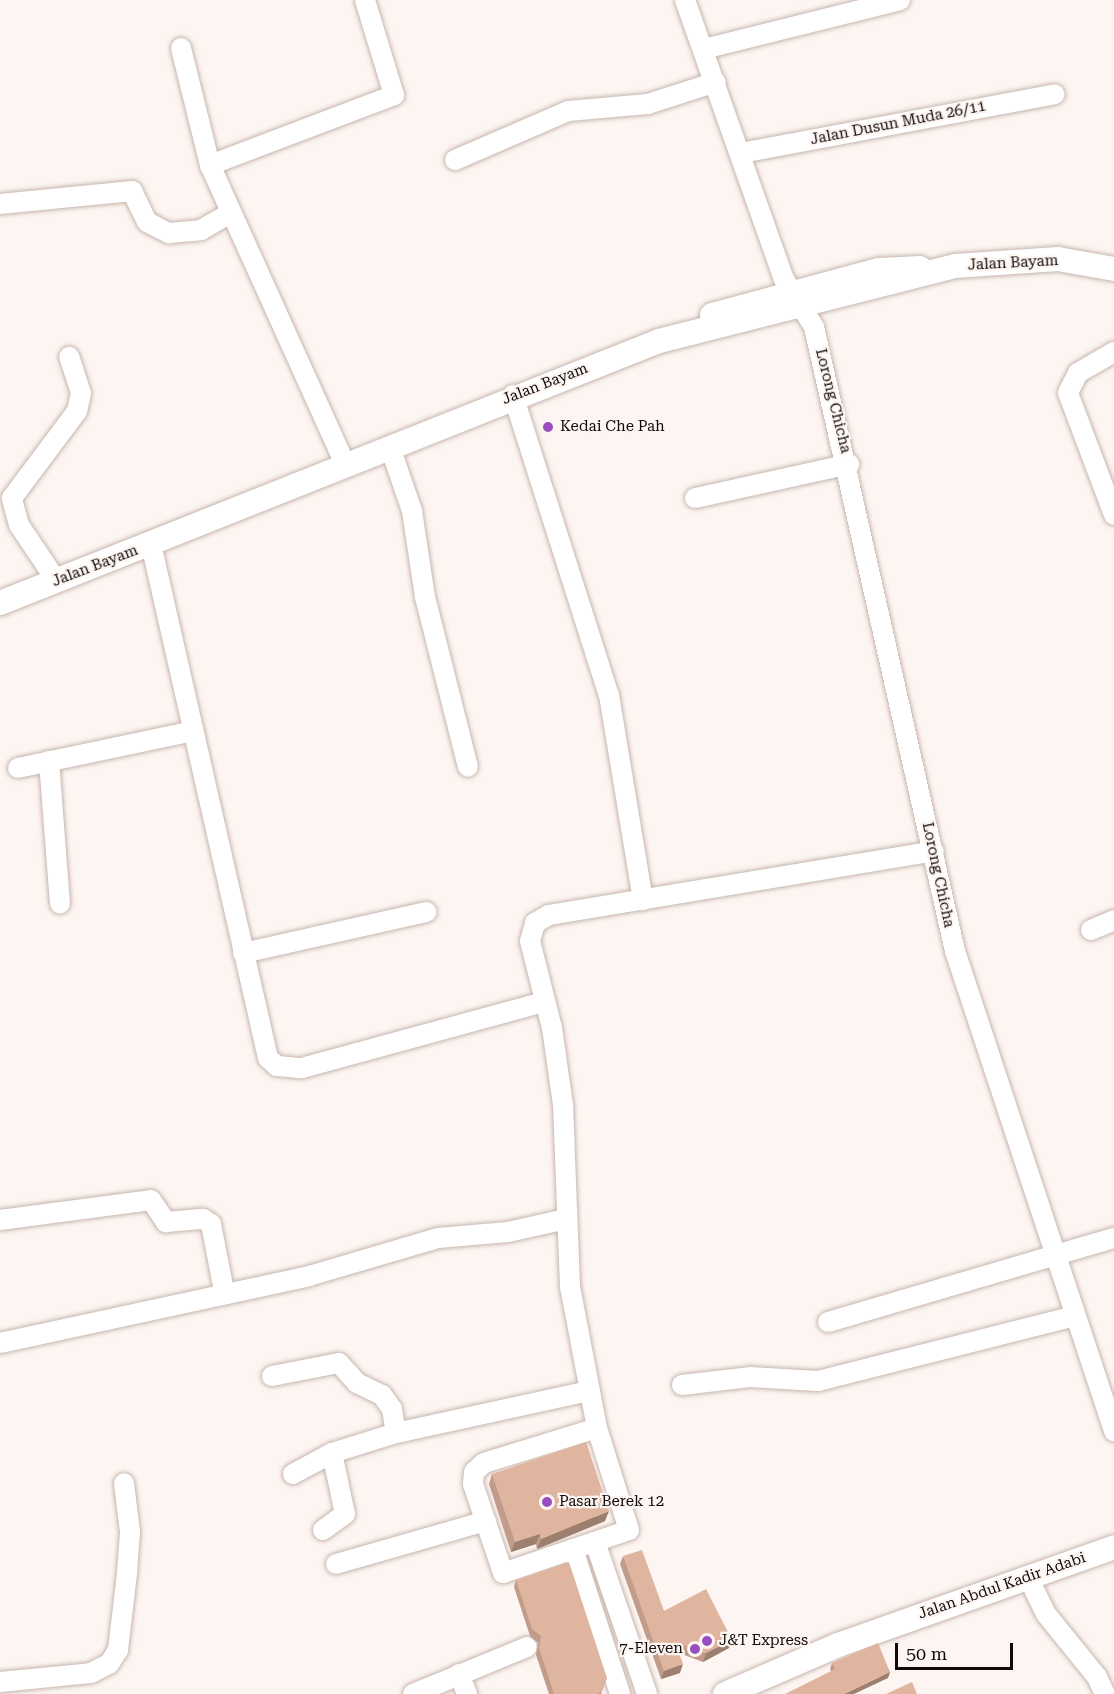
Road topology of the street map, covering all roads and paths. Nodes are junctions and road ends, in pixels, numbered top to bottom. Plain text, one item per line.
1 (365, 0) edge
2 (685, 0) edge
3 (900, 0) edge
4 (181, 48) dead end
5 (704, 49) junction
6 (716, 82) junction
7 (1055, 94) dead end
8 (741, 153) junction
9 (455, 160) dead end
10 (210, 165) junction
11 (0, 204) edge
12 (231, 213) junction
13 (1114, 269) edge
14 (798, 299) junction
15 (1114, 352) edge
16 (69, 357) dead end
17 (513, 396) junction
18 (390, 447) junction
19 (849, 464) junction
20 (346, 466) junction
21 (695, 498) dead end
22 (1114, 515) edge
23 (151, 544) junction
24 (57, 580) junction
25 (0, 603) edge
26 (193, 731) junction
27 (48, 761) junction
28 (468, 767) dead end
29 (18, 768) dead end
30 (934, 851) junction
31 (643, 900) junction
32 (60, 904) dead end
33 (426, 912) dead end
34 (1114, 920) edge
35 (1091, 930) dead end
36 (243, 953) junction
37 (543, 1002) junction
38 (566, 1219) junction
39 (0, 1220) edge
40 (1114, 1238) edge
41 (1053, 1256) junction
42 (224, 1291) junction
43 (1074, 1316) junction
44 (828, 1322) dead end
45 (0, 1343) edge
46 (272, 1376) dead end
47 (682, 1385) dead end
48 (589, 1391) junction
49 (597, 1428) junction
50 (1114, 1431) edge
51 (396, 1433) junction
52 (332, 1453) junction
53 (293, 1474) dead end
54 (124, 1483) dead end
55 (486, 1521) junction
56 (322, 1530) dead end
57 (596, 1542) junction
58 (1114, 1546) edge
59 (573, 1549) junction
60 (336, 1564) dead end
61 (1029, 1577) junction
62 (527, 1647) dead end
63 (459, 1674) junction
64 (5, 1686) edge
65 (413, 1694) edge
66 (466, 1694) edge
67 (621, 1694) edge
68 (647, 1694) edge
69 (725, 1694) edge
70 (1105, 1694) edge

1 - 10 street
2 - 5 street, Lorong Chicha
3 - 5 street
4 - 10 street
5 - 6 street, Lorong Chicha
6 - 8 street, Lorong Chicha
6 - 9 street
7 - 8 street, Jalan Dusun Muda 26/11
8 - 14 street, Lorong Chicha
10 - 12 street
11 - 12 street
12 - 20 street
13 - 14 main road, Jalan Bayam
14 - 17 main road, Jalan Bayam
14 - 19 street, Lorong Chicha
15 - 22 street
16 - 24 street
17 - 18 main road, Jalan Bayam
17 - 31 street
18 - 20 main road, Jalan Bayam
18 - 28 street
19 - 21 street
19 - 30 street, Lorong Chicha
20 - 23 main road, Jalan Bayam
23 - 24 main road, Jalan Bayam
23 - 26 street
24 - 25 main road, Jalan Bayam
26 - 27 street
26 - 36 street
27 - 29 street
27 - 32 street
30 - 31 street
30 - 41 street, Lorong Chicha
31 - 37 street
33 - 36 street
34 - 35 street
36 - 37 street
37 - 38 street
38 - 42 street
38 - 48 street
39 - 42 street
40 - 41 street
41 - 43 street, Lorong Chicha
41 - 44 street
42 - 45 street
43 - 47 street
43 - 50 street, Lorong Chicha
46 - 51 street
48 - 49 street
48 - 51 street
49 - 55 street
49 - 57 street
51 - 52 street
52 - 53 street
52 - 56 street
54 - 64 street
55 - 59 street
55 - 60 street
57 - 59 street
57 - 68 street
58 - 61 main road, Jalan Abdul Kadir Adabi
59 - 67 street
61 - 69 main road, Jalan Abdul Kadir Adabi
61 - 70 street
62 - 63 street
63 - 65 street
63 - 66 street

